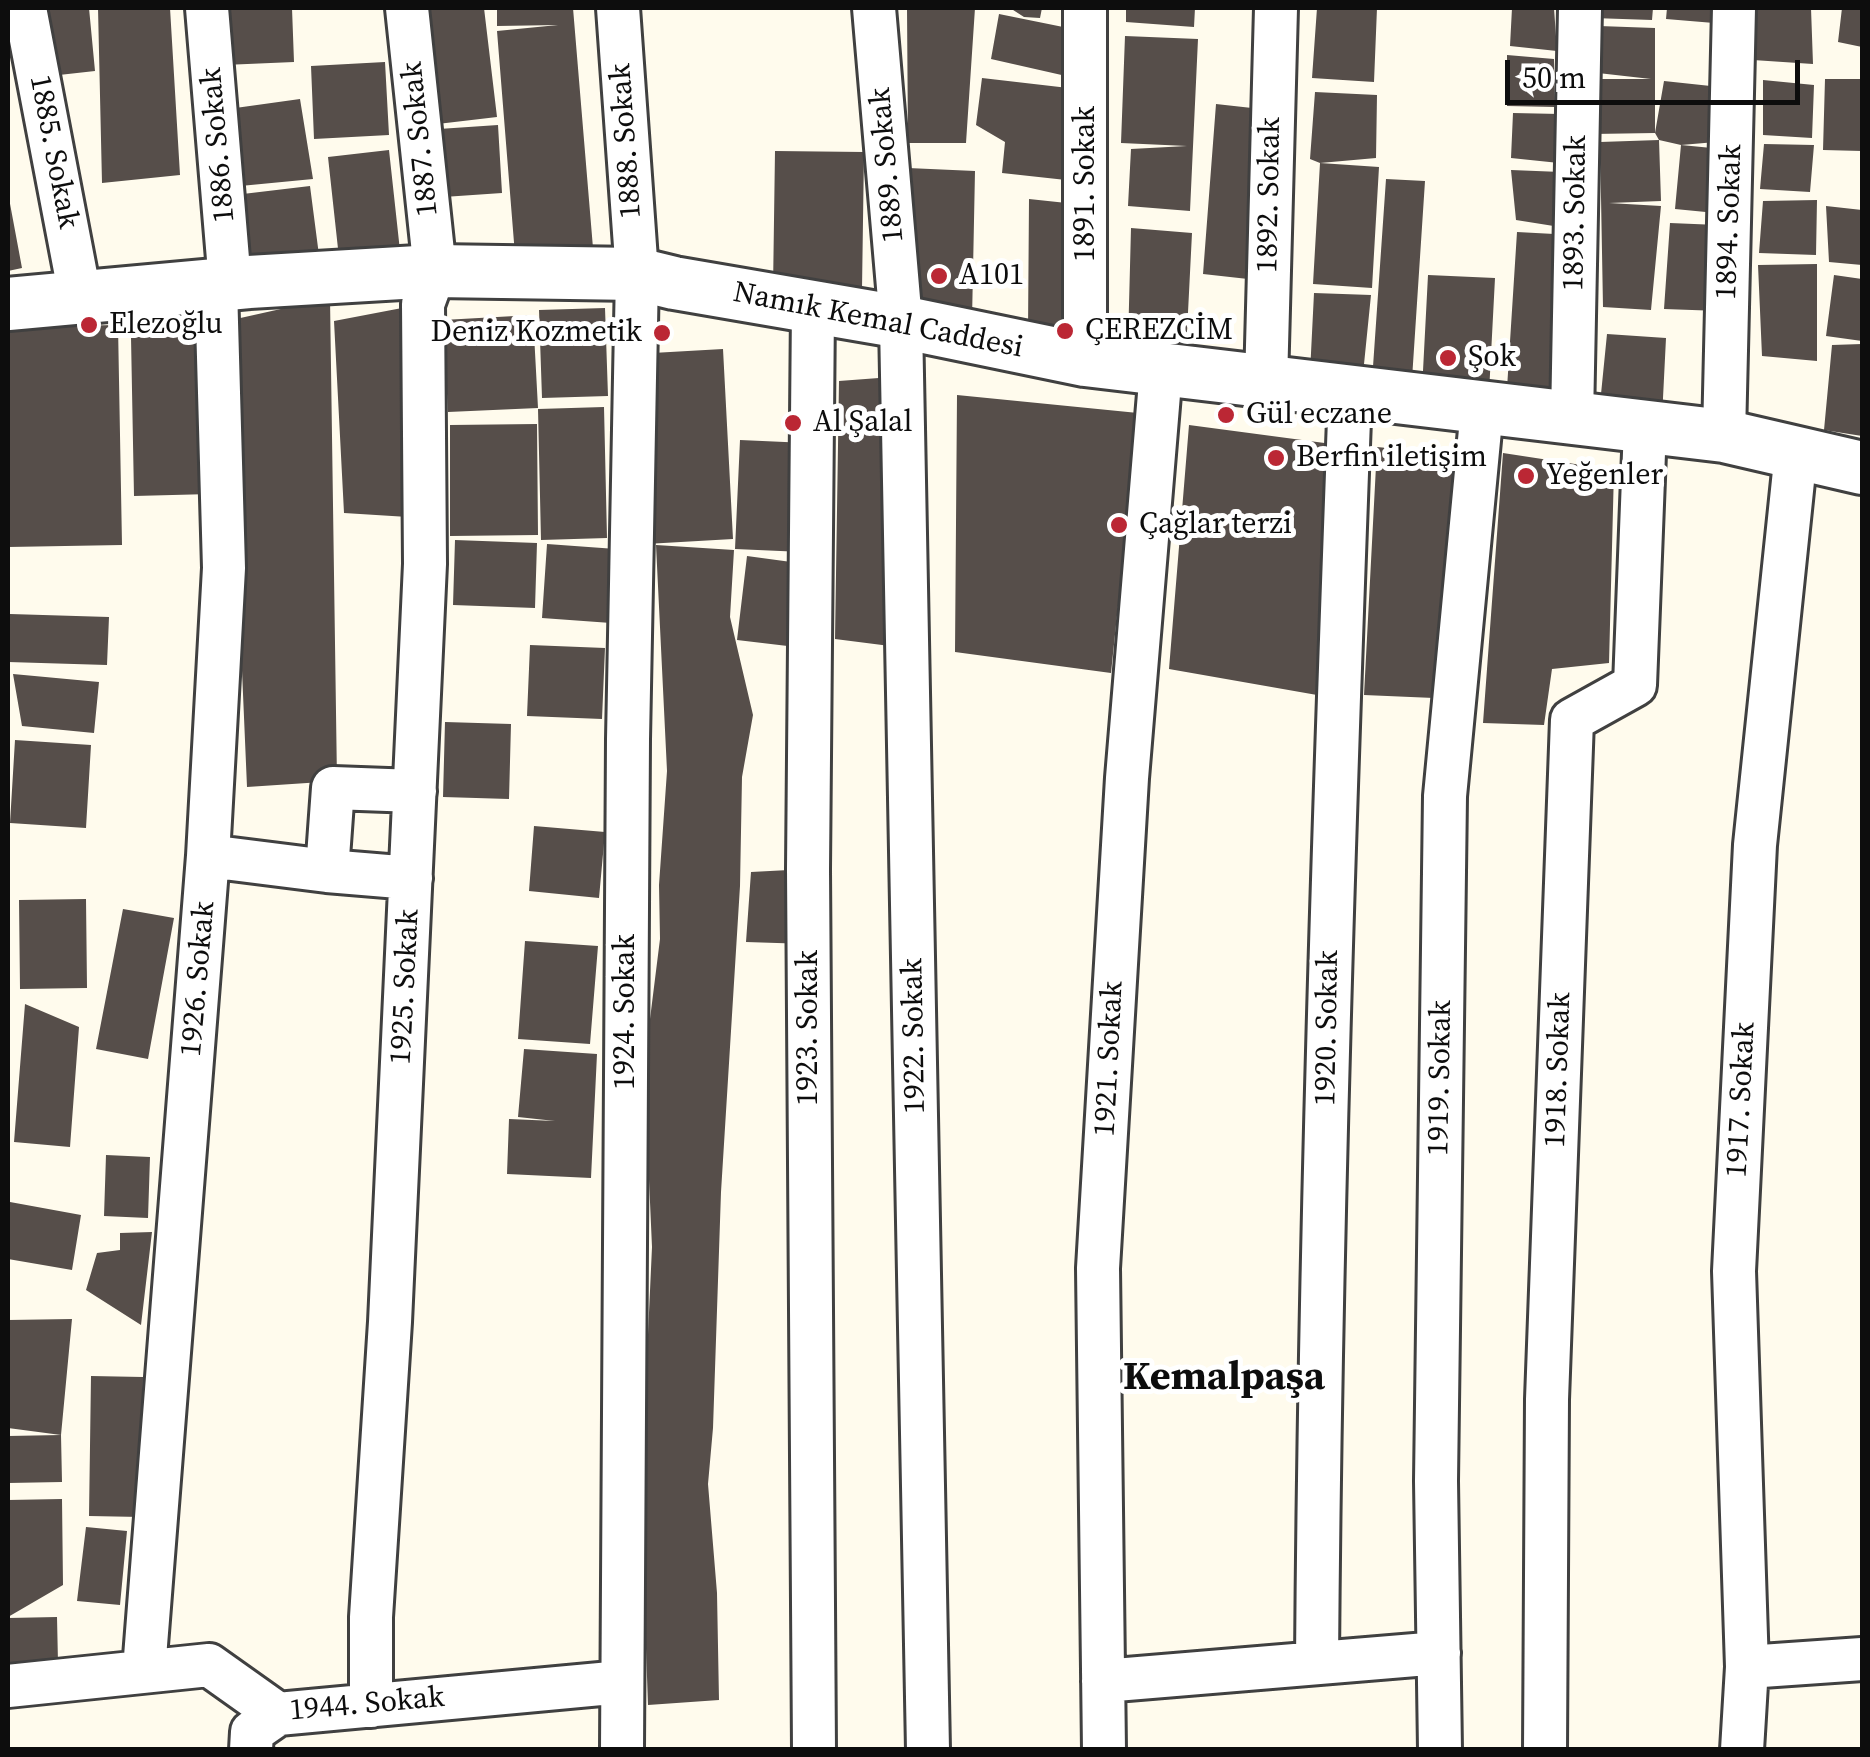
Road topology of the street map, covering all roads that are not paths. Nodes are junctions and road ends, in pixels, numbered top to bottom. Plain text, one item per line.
1 (25, 8) edge
2 (207, 8) edge
3 (407, 8) edge
4 (618, 8) edge
5 (874, 8) edge
6 (1085, 8) edge
7 (1276, 8) edge
8 (1580, 8) edge
9 (1734, 8) edge
10 (435, 270) junction
11 (636, 274) junction
12 (223, 285) junction
13 (80, 296) junction
14 (8, 304) edge
15 (813, 307) junction
16 (902, 322) junction
17 (1085, 360) junction
18 (1161, 370) junction
19 (1266, 383) junction
20 (1350, 393) junction
21 (1482, 408) junction
22 (1572, 419) junction
23 (1645, 427) junction
24 (1724, 436) junction
25 (1796, 452) junction
26 (1862, 468) edge
27 (414, 790) junction
28 (208, 856) junction
29 (328, 871) junction
30 (410, 878) junction
31 (1439, 1653) junction
32 (1862, 1659) edge
33 (1316, 1663) junction
34 (1747, 1667) junction
35 (144, 1670) junction
36 (622, 1682) junction
37 (1103, 1682) junction
38 (8, 1686) edge
39 (371, 1706) junction
40 (278, 1714) junction
41 (252, 1750) edge
42 (622, 1750) edge
43 (814, 1750) edge
44 (928, 1750) edge
45 (1104, 1750) edge
46 (1440, 1750) edge
47 (1545, 1750) edge
48 (1742, 1750) edge

1 - 13 street, 1885. Sokak
2 - 12 street, 1886. Sokak
3 - 10 street, 1887. Sokak
4 - 11 street, 1888. Sokak
5 - 16 street, 1889. Sokak
6 - 17 street, 1891. Sokak
7 - 19 street, 1892. Sokak
8 - 22 street, 1893. Sokak
9 - 24 street, 1894. Sokak
10 - 11 street, Namık Kemal Caddesi
10 - 12 street, Namık Kemal Caddesi
10 - 27 street, 1925. Sokak
11 - 15 street, Namık Kemal Caddesi
11 - 36 street, 1924. Sokak
12 - 13 street, Namık Kemal Caddesi
12 - 28 street, 1926. Sokak
13 - 14 street, Namık Kemal Caddesi
15 - 16 street, Namık Kemal Caddesi
15 - 43 street, 1923. Sokak
16 - 17 street, Namık Kemal Caddesi
16 - 44 street, 1922. Sokak
17 - 18 street, Namık Kemal Caddesi
18 - 19 street, Namık Kemal Caddesi
18 - 37 street, 1921. Sokak
19 - 20 street, Namık Kemal Caddesi
20 - 21 street, Namık Kemal Caddesi
20 - 33 street, 1920. Sokak
21 - 22 street, Namık Kemal Caddesi
21 - 31 street, 1919. Sokak
22 - 23 street, Namık Kemal Caddesi
23 - 24 street, Namık Kemal Caddesi
23 - 47 street, 1918. Sokak
24 - 25 street, Namık Kemal Caddesi
25 - 26 street, Namık Kemal Caddesi
25 - 34 street, 1917. Sokak
27 - 29 street
27 - 30 street, 1925. Sokak
28 - 29 street
28 - 35 street, 1926. Sokak
29 - 30 street
30 - 39 street, 1925. Sokak
31 - 33 street
31 - 46 street, 1919. Sokak
32 - 34 street
33 - 37 street
34 - 48 street, 1917. Sokak
35 - 38 street, 1944. Sokak
35 - 40 street, 1944. Sokak
36 - 39 street, 1944. Sokak
36 - 42 street, 1924. Sokak
37 - 45 street, 1921. Sokak
39 - 40 street, 1944. Sokak
40 - 41 street

